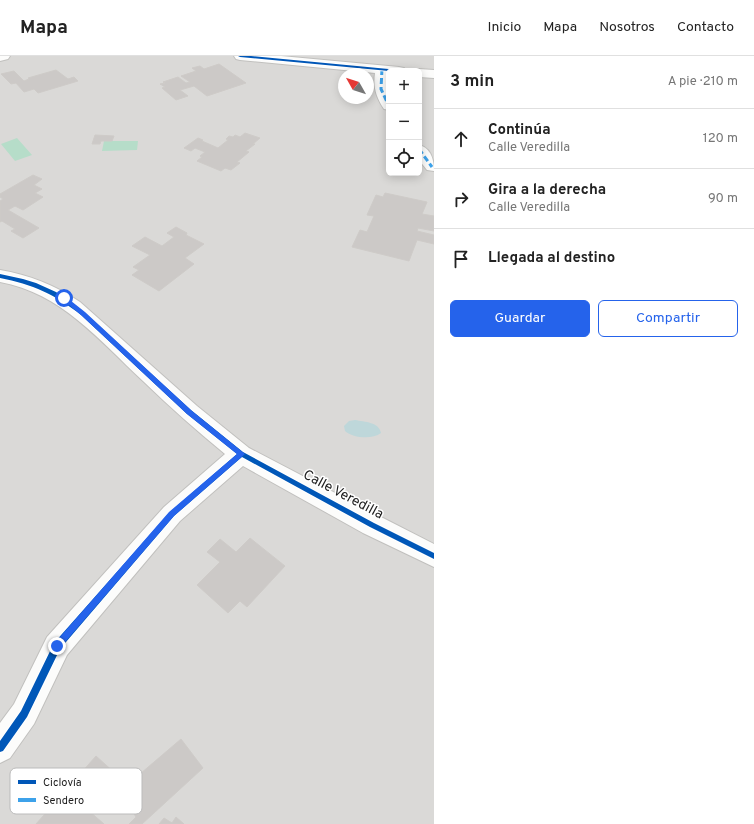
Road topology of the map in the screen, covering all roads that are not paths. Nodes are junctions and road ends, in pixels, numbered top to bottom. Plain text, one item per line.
1 (4, 56) edge
2 (240, 56) edge
3 (0, 57) edge
4 (334, 60) edge
5 (382, 69) junction
6 (386, 69) edge
7 (422, 73) edge
8 (434, 74) edge
9 (388, 104) edge
10 (422, 153) edge
11 (432, 167) dead end
12 (0, 276) edge
13 (241, 454) junction
14 (434, 556) edge
15 (0, 748) edge

1 - 3 street
2 - 4 street
4 - 5 street
5 - 6 street
5 - 9 street
7 - 8 street
10 - 11 street
12 - 13 street, Calle Veredilla
13 - 14 street, Calle Veredilla
13 - 15 street

